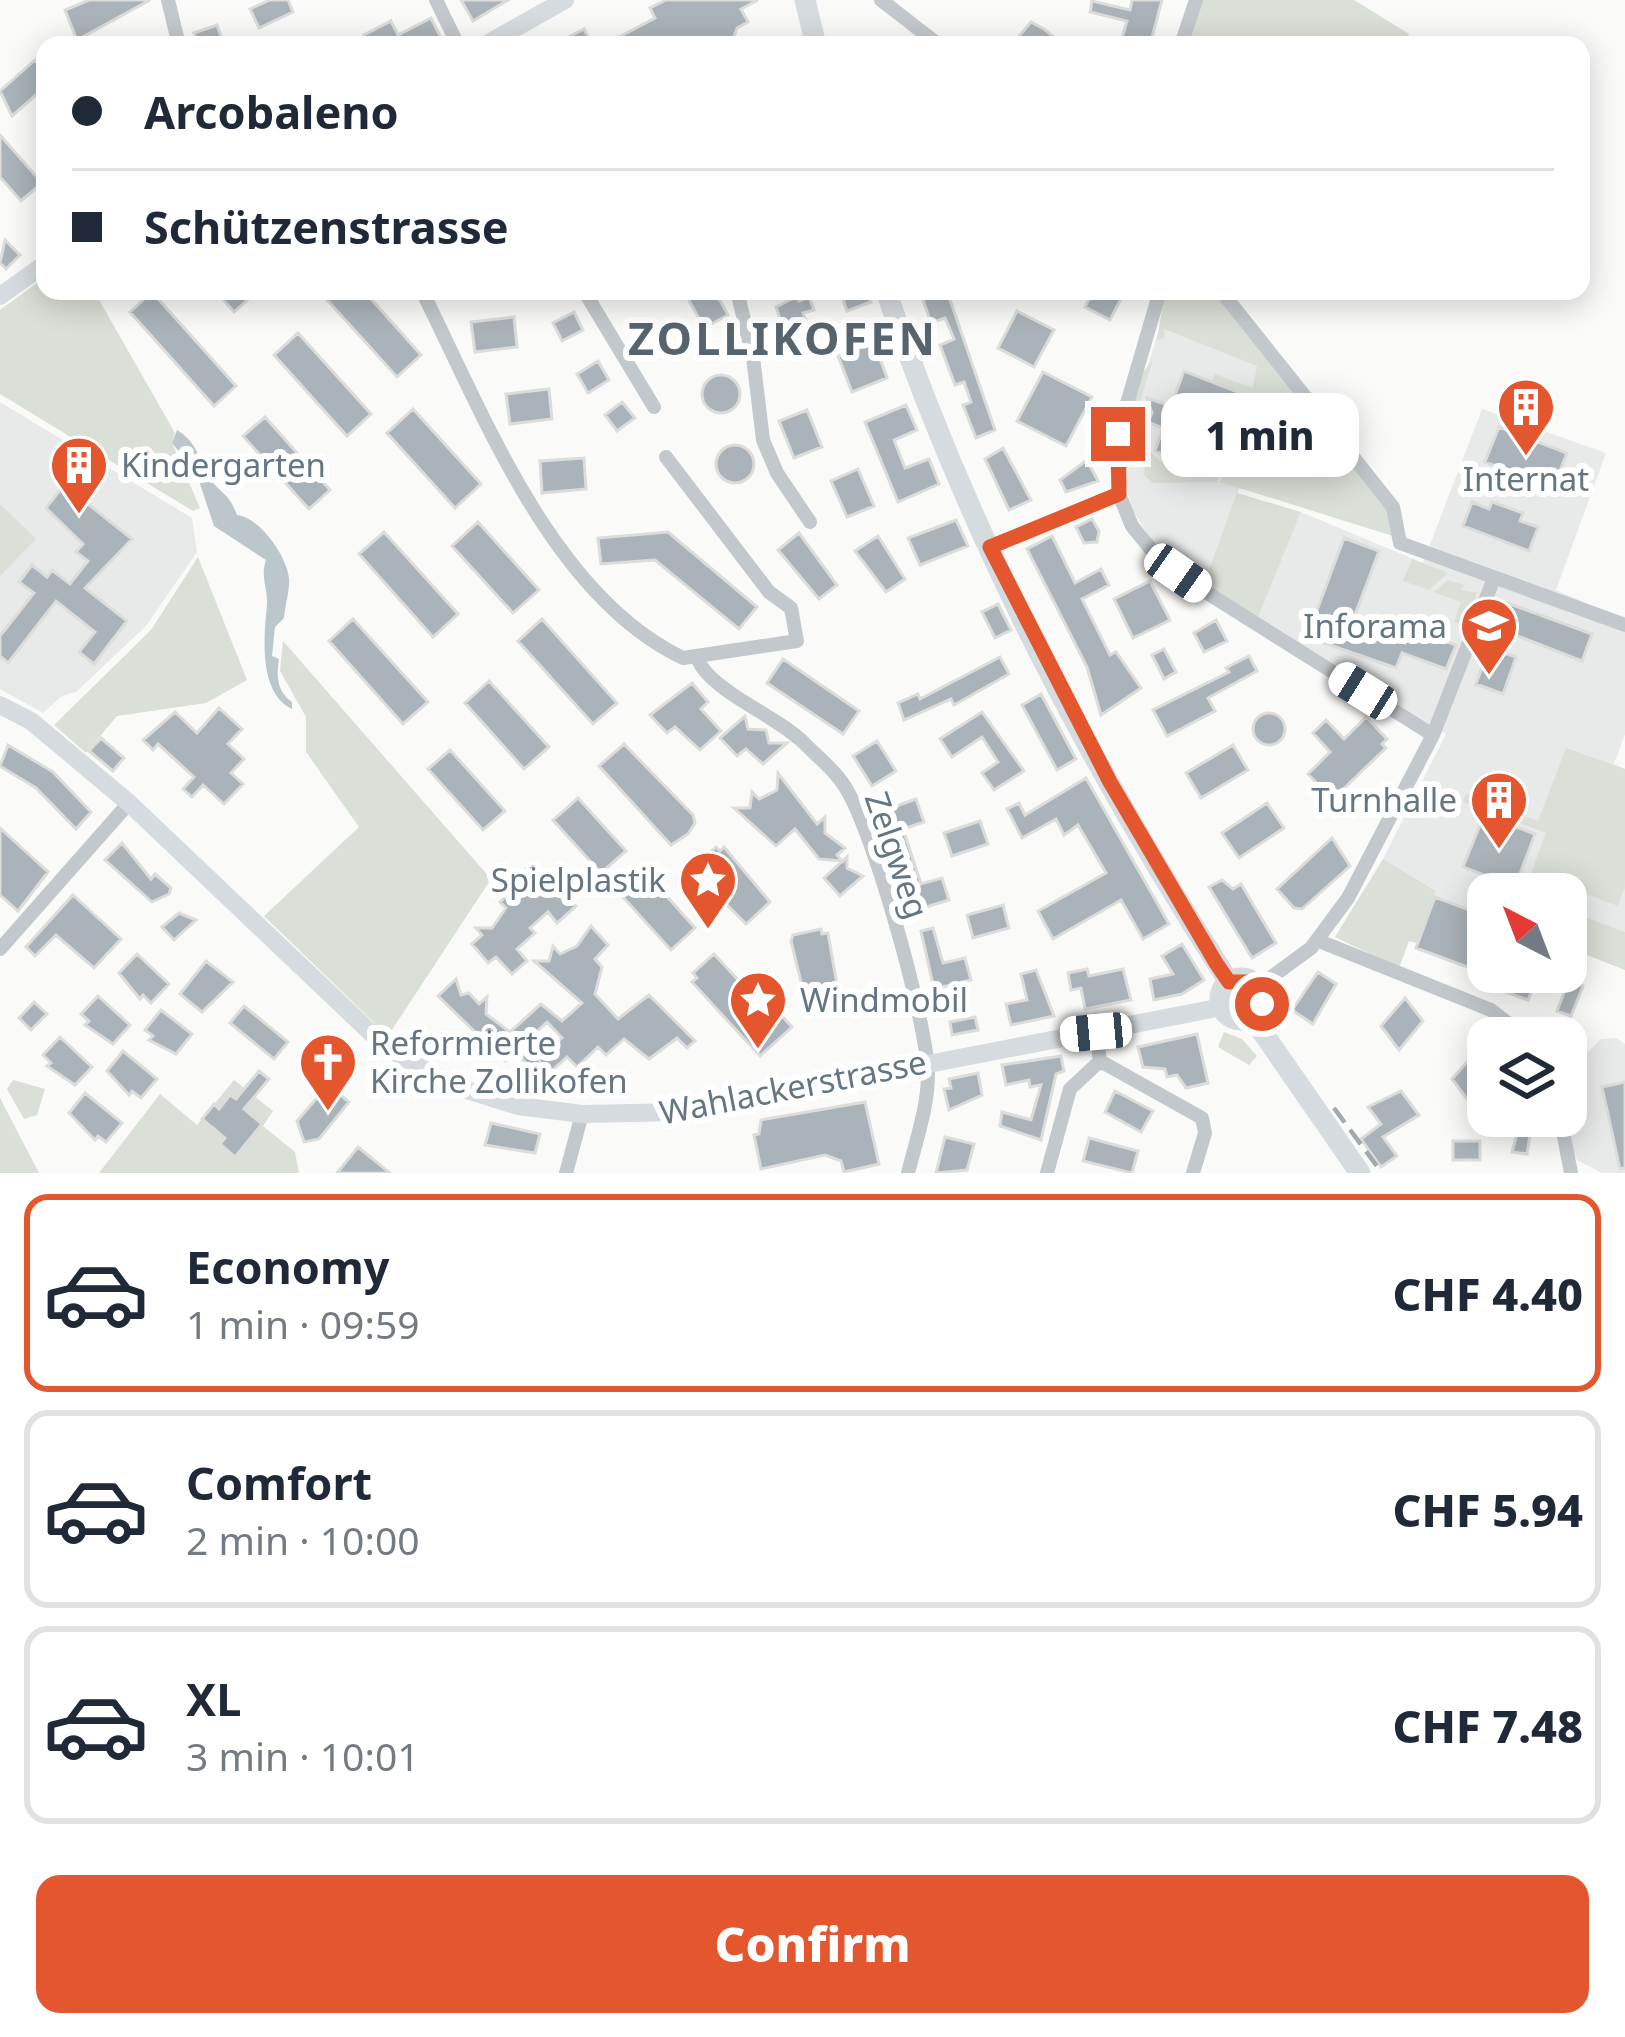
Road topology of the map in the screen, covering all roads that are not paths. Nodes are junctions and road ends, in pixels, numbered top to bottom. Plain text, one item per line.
1 (168, 0) edge
2 (436, 0) edge
3 (565, 0) edge
4 (805, 0) edge
5 (881, 0) edge
6 (1196, 0) edge
7 (177, 36) edge
8 (454, 36) edge
9 (501, 36) edge
10 (814, 36) edge
11 (927, 36) edge
12 (1184, 36) edge
13 (36, 270) edge
14 (0, 296) edge
15 (427, 300) edge
16 (589, 300) edge
17 (739, 300) edge
18 (890, 300) edge
19 (1157, 300) edge
20 (1228, 300) edge
21 (654, 407) dead end
22 (666, 457) dead end
23 (1119, 494) junction
24 (811, 521) dead end
25 (990, 547) junction
26 (1494, 578) junction
27 (1625, 625) edge
28 (698, 660) junction
29 (0, 705) edge
30 (1433, 735) junction
31 (129, 803) junction
32 (1319, 941) junction
33 (0, 949) edge
34 (1229, 982) junction
35 (1258, 987) junction
36 (1222, 1007) junction
37 (1252, 1017) junction
38 (1500, 1017) edge
39 (1096, 1032) junction
40 (1100, 1061) junction
41 (927, 1062) junction
42 (582, 1114) junction
43 (1564, 1137) edge
44 (566, 1173) edge
45 (908, 1173) edge
46 (1047, 1173) edge
47 (1193, 1173) edge
48 (1360, 1173) edge
49 (1571, 1173) edge

1 - 7 street
2 - 8 street
3 - 9 street
4 - 10 main road
5 - 11 street
6 - 12 street
13 - 14 street
15 - 28 street, Zelgweg
16 - 21 street
17 - 24 street
18 - 25 main road
19 - 23 street
20 - 26 street
22 - 28 street
23 - 25 street
23 - 30 street
25 - 34 main road
26 - 27 street
26 - 30 street
28 - 41 street, Zelgweg
29 - 31 street, Wahlackerstrasse
30 - 32 street
31 - 33 street
31 - 42 street, Wahlackerstrasse
32 - 35 street
32 - 38 street
34 - 35 main road
34 - 36 main road
35 - 37 main road
36 - 37 main road
36 - 39 street, Wahlackerstrasse
37 - 48 main road
39 - 40 street
39 - 41 street, Wahlackerstrasse
40 - 46 street
40 - 47 street
41 - 42 street, Wahlackerstrasse
41 - 45 street, Zelgweg
42 - 44 street
43 - 49 street

